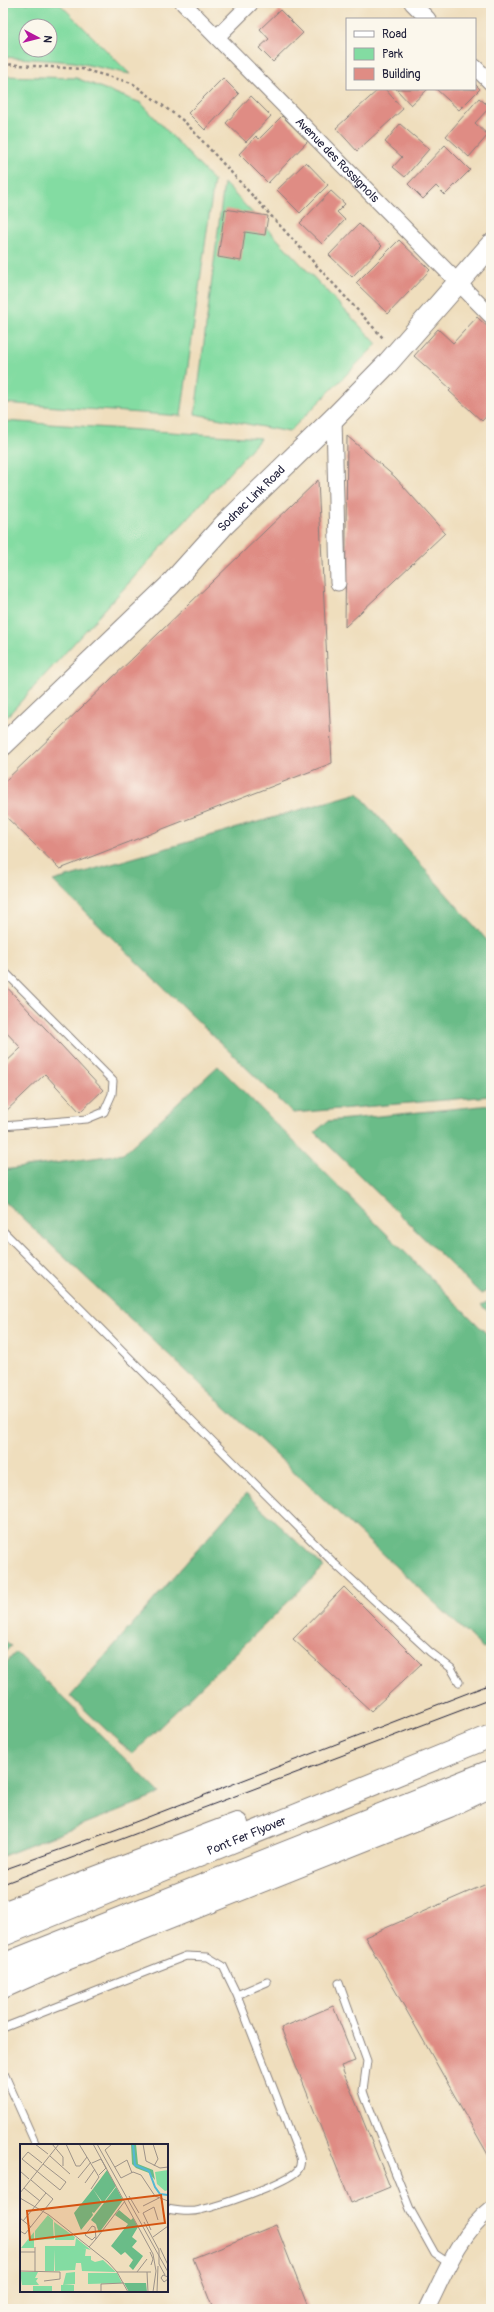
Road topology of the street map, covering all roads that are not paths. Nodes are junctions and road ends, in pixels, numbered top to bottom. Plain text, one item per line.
1 (183, 3) edge
2 (251, 3) edge
3 (412, 3) edge
4 (427, 18) edge
5 (217, 37) junction
6 (476, 68) edge
7 (491, 83) edge
8 (491, 245) edge
9 (459, 282) junction
10 (491, 316) edge
11 (334, 418) junction
12 (338, 583) dead end
13 (3, 745) edge
14 (3, 970) edge
15 (3, 1126) edge
16 (3, 1231) edge
17 (459, 1682) dead end
18 (491, 1724) edge
19 (491, 1736) edge
20 (491, 1771) edge
21 (491, 1786) edge
22 (3, 1913) edge
23 (3, 1935) edge
24 (3, 1965) edge
25 (267, 1982) dead end
26 (339, 1983) dead end
27 (3, 1987) edge
28 (237, 1995) junction
29 (3, 2028) edge
30 (3, 2071) edge
31 (36, 2144) edge
32 (168, 2209) edge
33 (491, 2209) edge
34 (450, 2264) junction
35 (427, 2309) edge

1 - 5 street, Avenue des Rossignols
2 - 5 street
3 - 4 street
5 - 9 street, Avenue des Rossignols
6 - 7 street
8 - 9 main road, Sodnac Link Road
9 - 10 street, Avenue des Rossignols
9 - 11 main road, Sodnac Link Road
11 - 12 street
11 - 13 main road, Sodnac Link Road
14 - 15 lane
16 - 17 lane
18 - 22 highway
19 - 23 highway, Pont Fer Flyover
20 - 24 highway
21 - 27 highway
25 - 28 lane
26 - 34 lane
28 - 29 lane
28 - 32 lane
30 - 31 lane
33 - 34 street
34 - 35 street

